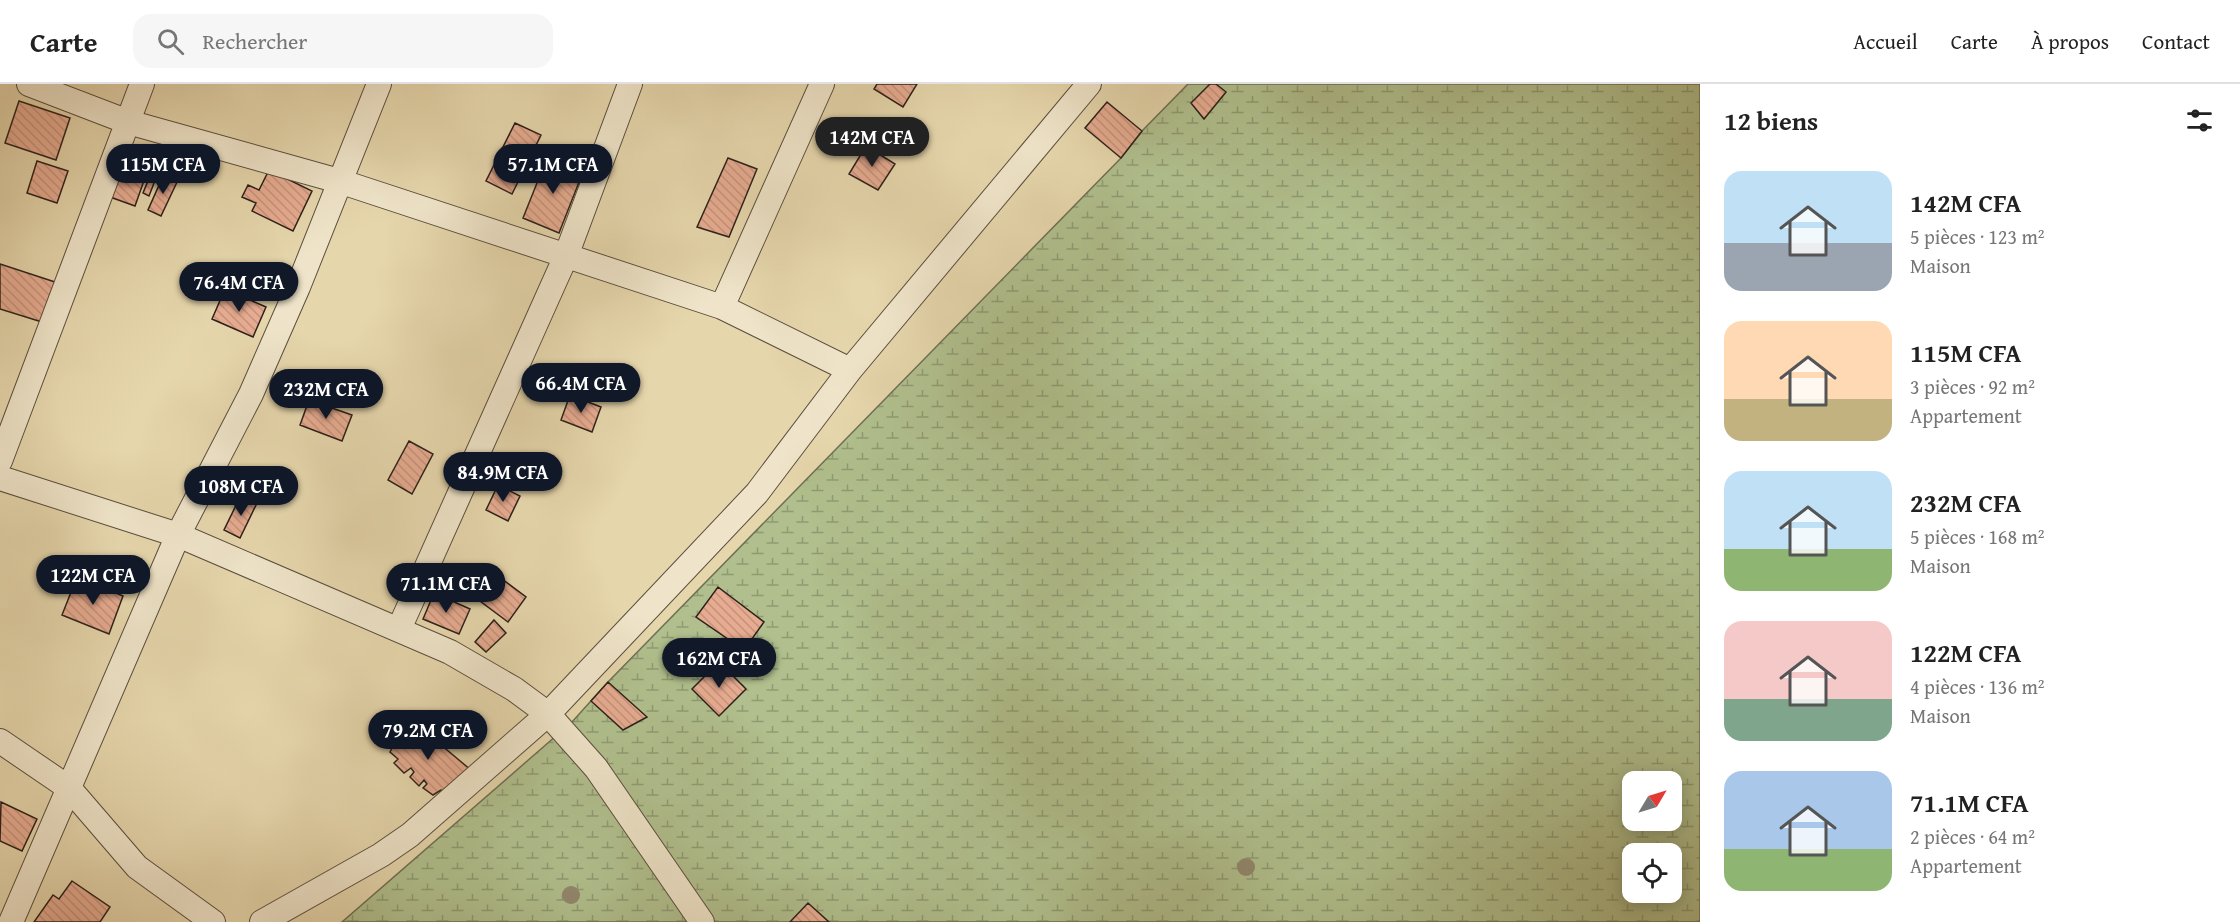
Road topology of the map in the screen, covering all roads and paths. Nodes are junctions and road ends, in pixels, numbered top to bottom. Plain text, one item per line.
1 (29, 84) edge
2 (142, 84) edge
3 (379, 84) edge
4 (630, 84) edge
5 (822, 84) edge
6 (1089, 84) edge
7 (128, 122) junction
8 (339, 181) junction
9 (566, 256) junction
10 (722, 307) junction
11 (850, 370) junction
12 (0, 461) edge
13 (0, 478) edge
14 (178, 536) junction
15 (399, 629) junction
16 (548, 714) junction
17 (0, 741) edge
18 (69, 788) junction
19 (11, 922) edge
20 (213, 922) edge
21 (262, 922) edge
22 (702, 922) edge

1 - 7 street
2 - 7 street
3 - 8 street
4 - 9 street
5 - 10 street
6 - 11 street
7 - 8 street
7 - 12 street
8 - 9 street
8 - 14 street
9 - 10 street
9 - 15 street
10 - 11 street
11 - 16 street
13 - 14 street
14 - 15 street
14 - 18 street
15 - 16 street
16 - 21 street
16 - 22 street
17 - 18 street
18 - 19 street
18 - 20 street

